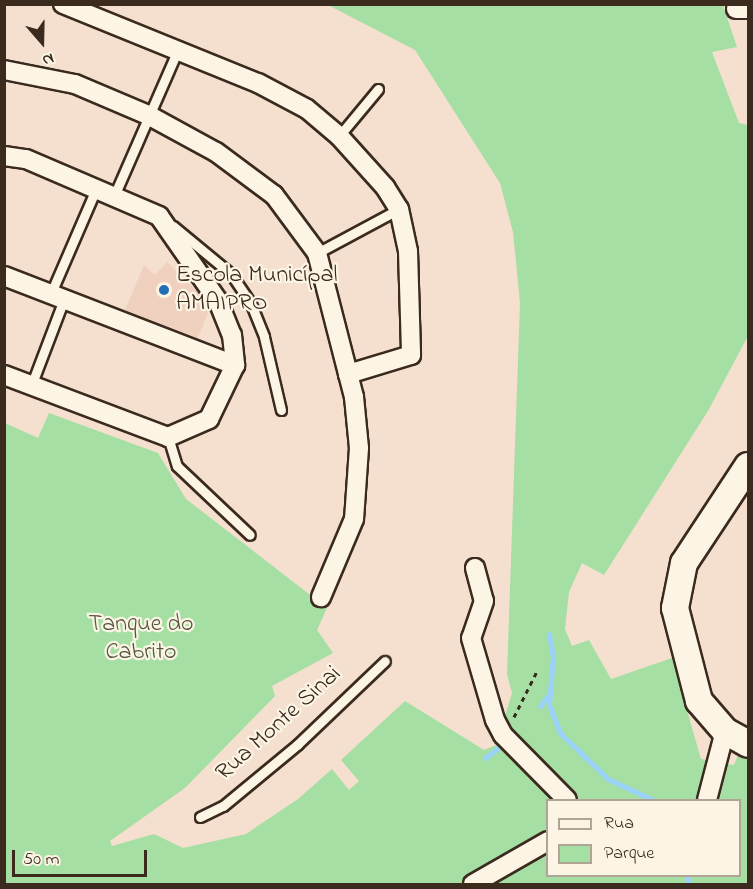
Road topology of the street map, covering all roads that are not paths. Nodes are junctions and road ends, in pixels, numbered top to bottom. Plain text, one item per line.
1 (63, 4) edge
2 (177, 52) junction
3 (4, 70) edge
4 (378, 89) dead end
5 (148, 115) junction
6 (339, 136) junction
7 (4, 156) edge
8 (96, 189) junction
9 (114, 196) junction
10 (399, 209) junction
11 (159, 216) junction
12 (316, 253) junction
13 (4, 276) edge
14 (58, 296) junction
15 (235, 365) junction
16 (348, 374) junction
17 (4, 375) edge
18 (31, 386) junction
19 (281, 410) dead end
20 (168, 437) junction
21 (748, 466) edge
22 (250, 535) dead end
23 (475, 568) dead end
24 (321, 597) dead end
25 (385, 661) dead end
26 (725, 732) junction
27 (748, 744) edge
28 (565, 799) edge
29 (708, 799) edge
30 (200, 817) dead end
31 (546, 842) edge
32 (473, 885) edge

1 - 2 street
2 - 5 lane
2 - 6 street
3 - 5 street
4 - 6 lane
5 - 9 lane
5 - 12 street
6 - 10 street
7 - 8 street
8 - 9 street
8 - 14 lane
9 - 11 street
10 - 12 lane
10 - 16 street
11 - 15 street
11 - 19 lane
12 - 16 street
13 - 14 street
14 - 15 street
14 - 18 lane
15 - 20 street
16 - 24 street
17 - 18 street
18 - 20 street
20 - 22 lane
21 - 26 street
23 - 28 street
25 - 30 lane, Rua Monte Sinai
26 - 27 street
26 - 29 street
31 - 32 street

